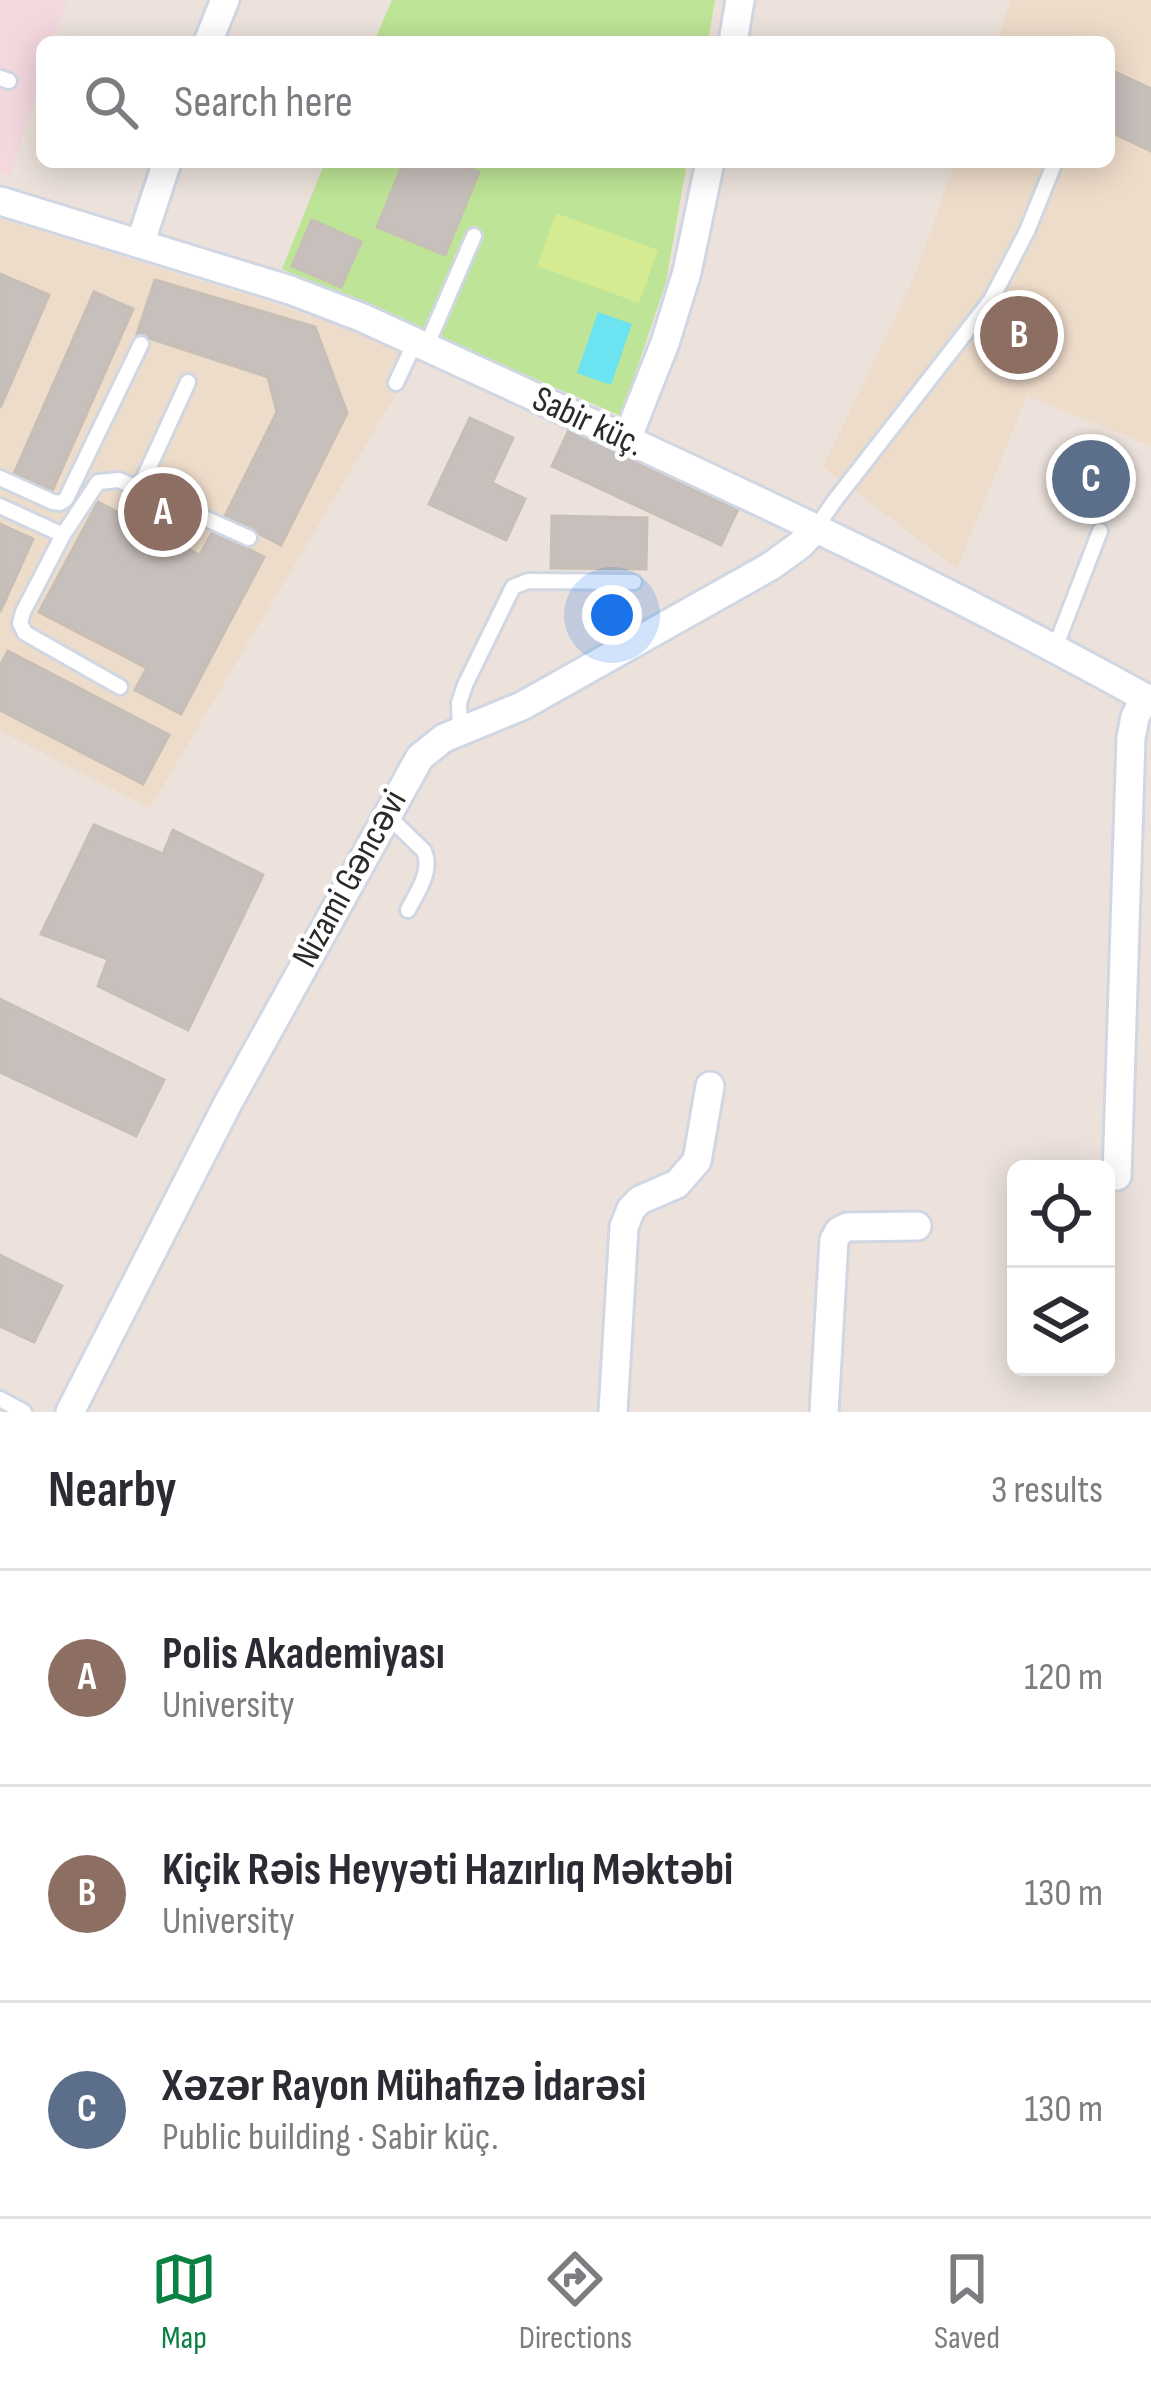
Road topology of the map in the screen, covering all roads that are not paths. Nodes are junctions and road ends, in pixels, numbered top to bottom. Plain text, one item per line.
1 (225, 0) edge
2 (740, 0) edge
3 (210, 36) edge
4 (734, 36) edge
5 (165, 168) edge
6 (709, 168) edge
7 (1053, 168) edge
8 (0, 201) edge
9 (474, 236) dead end
10 (140, 244) junction
11 (141, 344) dead end
12 (421, 345) junction
13 (188, 382) dead end
14 (396, 382) dead end
15 (626, 439) junction
16 (0, 478) edge
17 (139, 489) junction
18 (0, 506) edge
19 (816, 528) junction
20 (1100, 531) dead end
21 (63, 536) junction
22 (249, 538) dead end
23 (634, 582) dead end
24 (1055, 648) junction
25 (120, 687) dead end
26 (1148, 699) edge
27 (460, 731) junction
28 (386, 814) junction
29 (408, 910) dead end
30 (710, 1086) dead end
31 (1117, 1176) dead end
32 (917, 1226) dead end
33 (0, 1399) edge
34 (83, 1408) edge
35 (24, 1412) edge
36 (613, 1412) edge
37 (824, 1412) edge

1 - 3 street
2 - 4 street
5 - 10 street
6 - 15 street
7 - 19 lane
8 - 10 street, Sabir küç.
9 - 12 lane
10 - 12 street, Sabir küç.
11 - 16 lane
12 - 14 lane
12 - 15 street, Sabir küç.
13 - 17 lane
15 - 19 street, Sabir küç.
17 - 21 lane
17 - 22 lane
18 - 21 lane
19 - 24 street, Sabir küç.
19 - 27 street, Nizami Gəncəvi
20 - 24 lane
21 - 25 lane
23 - 27 lane
24 - 26 street, Sabir küç.
26 - 31 street
27 - 28 street, Nizami Gəncəvi
28 - 29 lane
28 - 34 street, Nizami Gəncəvi
30 - 36 street
32 - 37 street
33 - 35 lane

